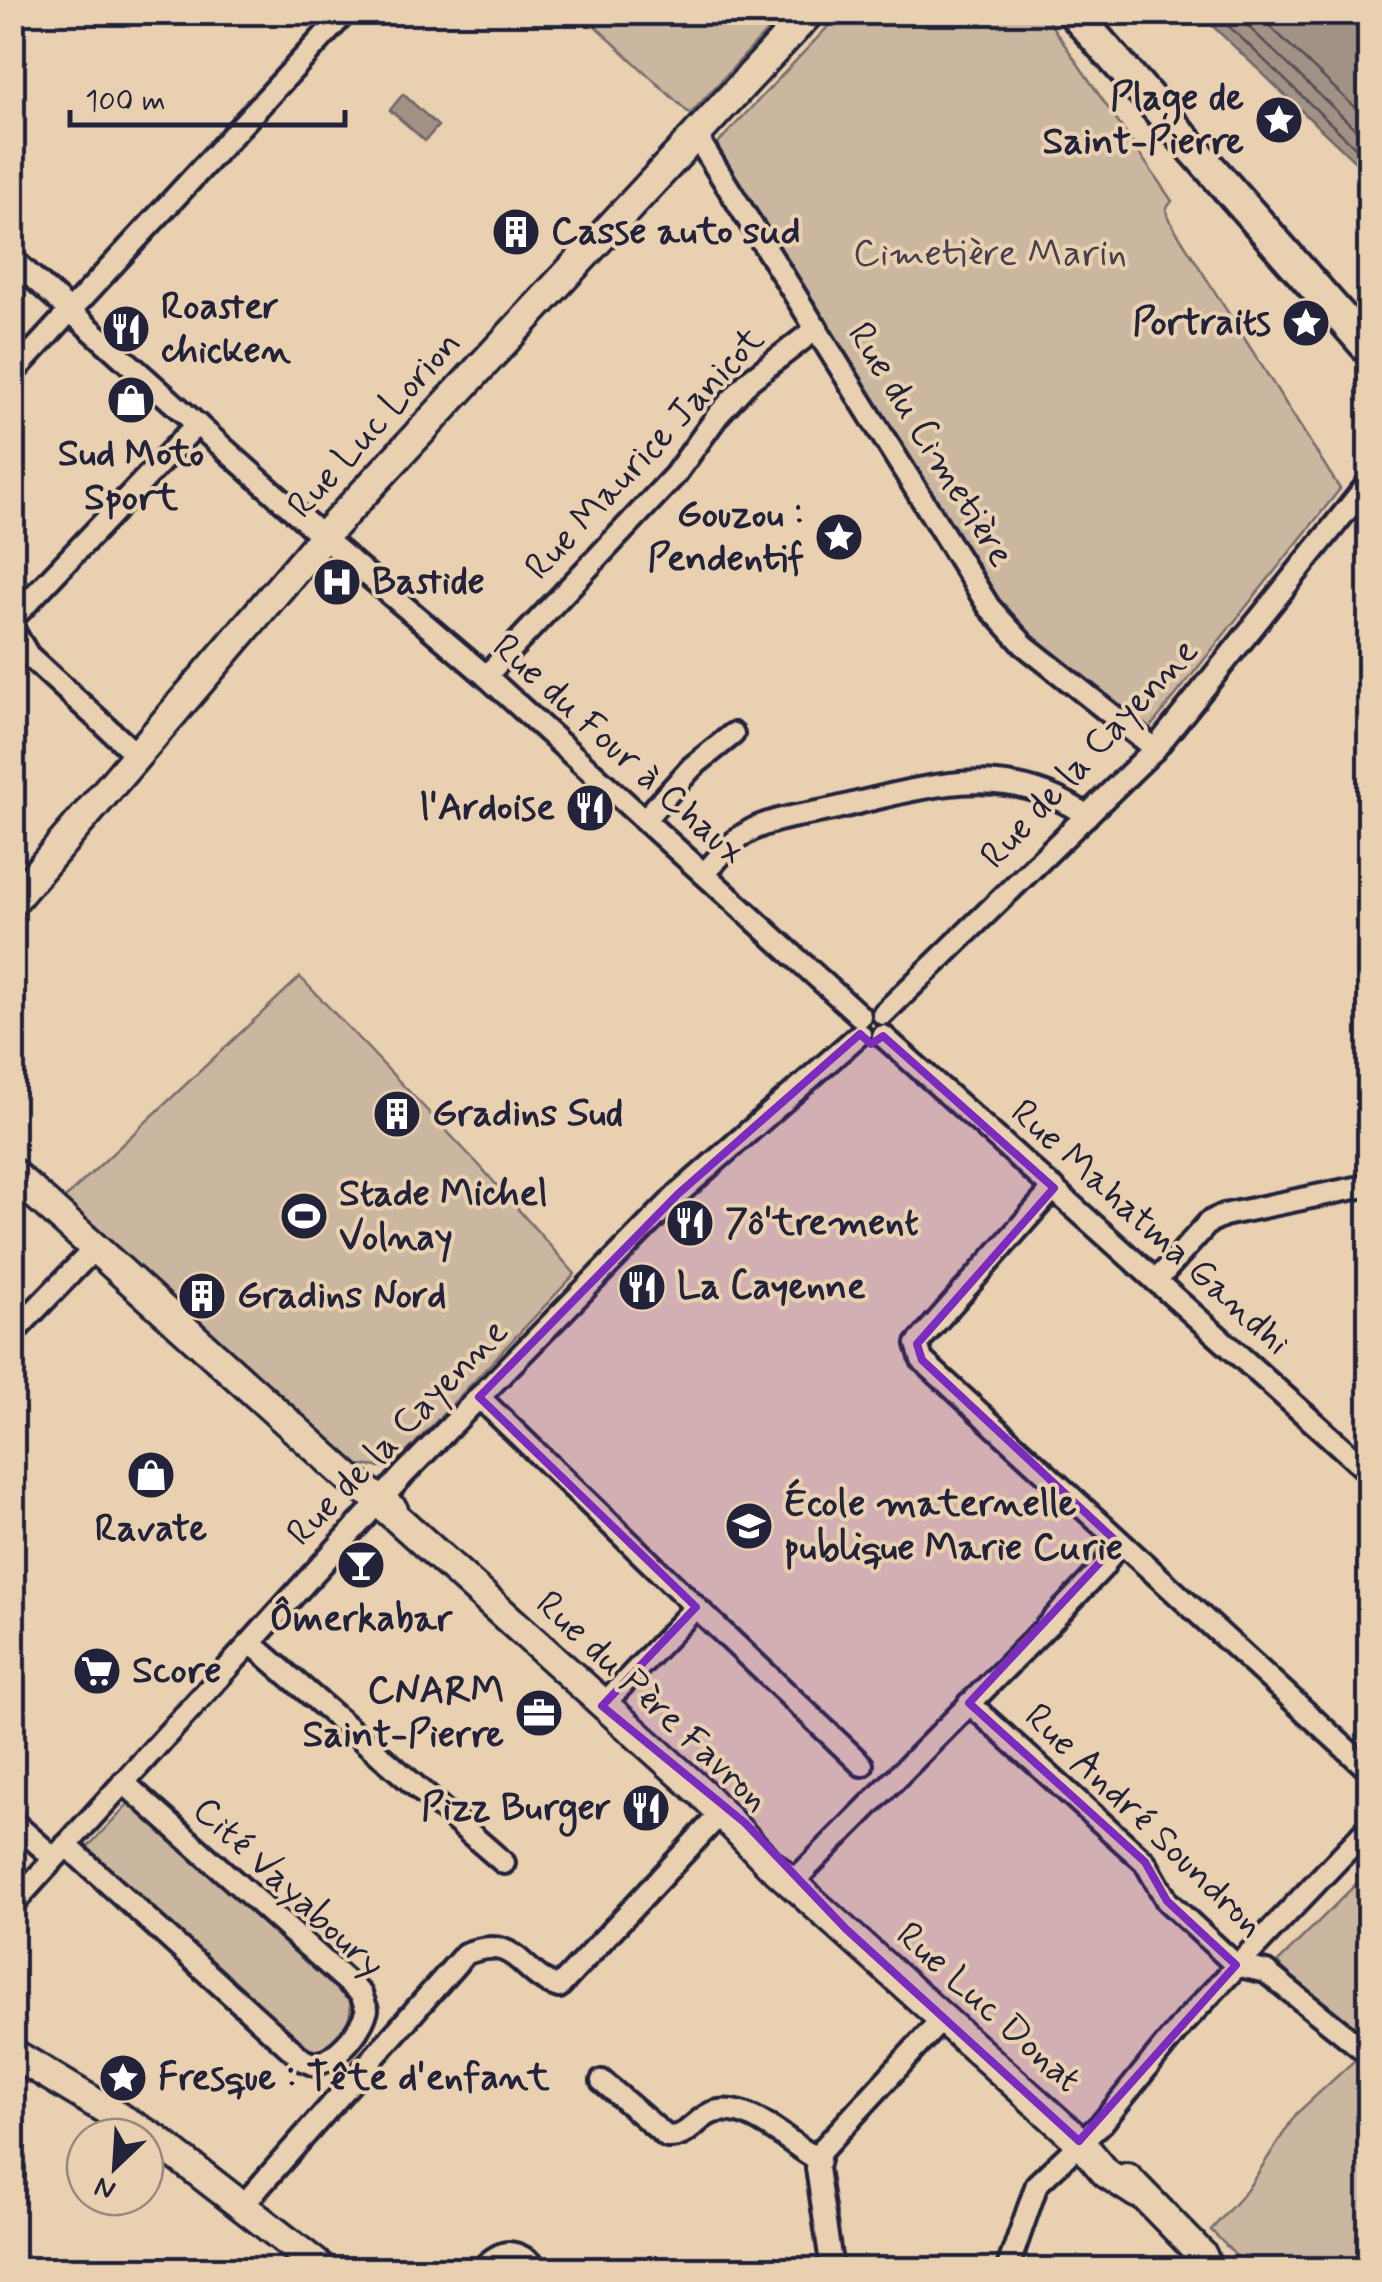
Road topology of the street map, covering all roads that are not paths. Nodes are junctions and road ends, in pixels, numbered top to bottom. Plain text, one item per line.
1 (810, 12) edge
2 (1074, 12) edge
3 (1098, 12) edge
4 (341, 14) edge
5 (696, 134) junction
6 (12, 259) edge
7 (70, 312) junction
8 (1370, 324) edge
9 (817, 328) junction
10 (1370, 350) edge
11 (12, 374) edge
12 (196, 424) junction
13 (1370, 482) edge
14 (323, 537) junction
15 (12, 619) edge
16 (12, 628) edge
17 (486, 676) junction
18 (733, 734) dead end
19 (1154, 748) junction
20 (139, 757) junction
21 (1088, 816) junction
22 (644, 820) junction
23 (704, 874) junction
24 (12, 902) edge
25 (883, 1014) junction
26 (860, 1025) junction
27 (883, 1036) junction
28 (12, 1173) edge
29 (1370, 1184) edge
30 (1054, 1188) junction
31 (94, 1248) junction
32 (1156, 1281) junction
33 (12, 1334) edge
34 (479, 1397) junction
35 (1370, 1473) edge
36 (379, 1502) junction
37 (1118, 1543) junction
38 (696, 1607) junction
39 (251, 1642) junction
40 (969, 1703) junction
41 (602, 1706) junction
42 (862, 1765) dead end
43 (1370, 1770) edge
44 (123, 1782) junction
45 (717, 1808) junction
46 (12, 1821) edge
47 (1370, 1826) edge
48 (60, 1852) junction
49 (504, 1863) dead end
50 (796, 1879) junction
51 (12, 1905) edge
52 (1236, 1966) junction
53 (943, 2018) junction
54 (12, 2053) edge
55 (1370, 2055) edge
56 (602, 2082) dead end
57 (1079, 2141) junction
58 (819, 2160) junction
59 (244, 2204) junction
60 (324, 2270) edge
61 (481, 2270) edge
62 (540, 2270) edge
63 (832, 2270) edge
64 (1007, 2270) edge
65 (1208, 2270) edge

1 - 5 street, Rue Luc Lorion
2 - 10 main road
3 - 8 main road
4 - 7 street
5 - 9 street, Rue du Cimetière
5 - 14 street, Rue Luc Lorion
6 - 7 street, Rue du Four à Chaux
7 - 11 street
7 - 12 street, Rue du Four à Chaux
9 - 17 street, Rue Maurice Janicot
9 - 19 street, Rue du Cimetière
12 - 14 street, Rue du Four à Chaux
12 - 15 street
13 - 19 street, Rue de la Cayenne
14 - 17 street, Rue du Four à Chaux
14 - 20 street, Rue Luc Lorion
16 - 20 street
17 - 22 street, Rue du Four à Chaux
18 - 22 street
19 - 21 street, Rue de la Cayenne
20 - 24 street, Rue Luc Lorion
21 - 23 street
21 - 25 street, Rue de la Cayenne
22 - 23 street, Rue du Four à Chaux
23 - 26 street, Rue du Four à Chaux
25 - 26 street
25 - 27 street
26 - 27 street
26 - 34 street, Rue de la Cayenne
27 - 30 street, Rue Mahatma Gandhi
28 - 31 street, Rue du Père Favron
29 - 32 street
30 - 32 street, Rue Mahatma Gandhi
30 - 37 street
31 - 33 street
31 - 36 street, Rue du Père Favron
32 - 35 street, Rue Mahatma Gandhi
34 - 36 street, Rue de la Cayenne
34 - 38 street
36 - 39 street, Rue de la Cayenne
36 - 41 street, Rue du Père Favron
37 - 40 street
37 - 43 street
38 - 41 street
38 - 42 street
39 - 44 street, Rue de la Cayenne
39 - 49 street
40 - 50 street
40 - 52 street, Rue André Soundron
41 - 45 street, Rue du Père Favron
44 - 48 street, Rue de la Cayenne
44 - 48 street, Cité Vayaboury
45 - 50 street, Rue Luc Donat
45 - 59 street
46 - 48 street, Cité Vayaboury
47 - 52 street
48 - 51 street, Rue de la Cayenne
50 - 53 street, Rue Luc Donat
52 - 55 street, Rue André Soundron
52 - 57 street
53 - 57 street, Rue Luc Donat
53 - 58 street
54 - 59 street
56 - 58 street
57 - 64 street
57 - 65 street, Rue Luc Donat
58 - 63 street
59 - 60 street
61 - 62 street

